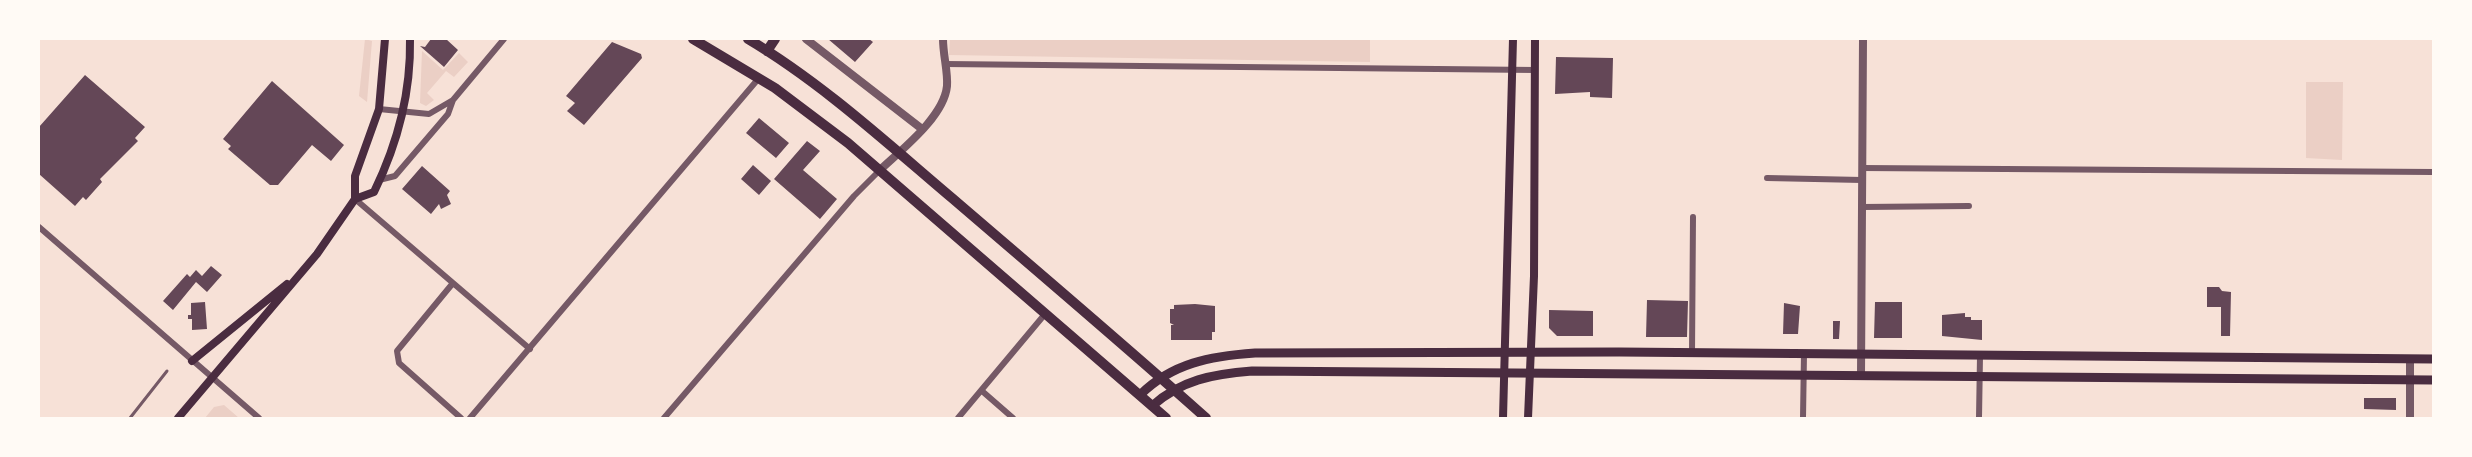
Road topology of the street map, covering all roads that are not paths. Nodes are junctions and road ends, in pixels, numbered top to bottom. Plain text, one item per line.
1 (385, 39) edge
2 (410, 39) edge
3 (504, 39) edge
4 (693, 39) edge
5 (748, 39) edge
6 (775, 39) edge
7 (806, 39) edge
8 (943, 39) edge
9 (1513, 39) edge
10 (1535, 39) edge
11 (1863, 39) edge
12 (767, 51) junction
13 (945, 64) junction
14 (1513, 69) junction
15 (1534, 70) junction
16 (759, 78) junction
17 (453, 100) junction
18 (379, 109) junction
19 (403, 112) junction
20 (922, 129) junction
21 (898, 153) junction
22 (1862, 168) junction
23 (880, 170) junction
24 (2433, 172) edge
25 (1767, 178) dead end
26 (379, 180) junction
27 (1862, 180) junction
28 (355, 199) junction
29 (1969, 206) dead end
30 (1862, 207) junction
31 (1693, 217) dead end
32 (39, 227) edge
33 (304, 270) junction
34 (453, 283) junction
35 (1045, 314) junction
36 (530, 349) junction
37 (1505, 352) junction
38 (1532, 352) junction
39 (1692, 353) junction
40 (1804, 354) junction
41 (1861, 354) junction
42 (1980, 356) junction
43 (2410, 359) junction
44 (2433, 359) edge
45 (192, 361) junction
46 (167, 371) dead end
47 (1504, 372) junction
48 (1531, 373) junction
49 (1804, 375) junction
50 (1861, 375) junction
51 (1160, 377) junction
52 (1980, 377) junction
53 (212, 378) junction
54 (2410, 379) junction
55 (2433, 380) edge
56 (1173, 389) junction
57 (982, 391) junction
58 (1140, 396) junction
59 (1152, 406) junction
60 (130, 418) edge
61 (178, 418) edge
62 (259, 418) edge
63 (461, 418) edge
64 (470, 418) edge
65 (664, 418) edge
66 (958, 418) edge
67 (1013, 418) edge
68 (1166, 418) edge
69 (1206, 418) edge
70 (1503, 418) edge
71 (1528, 418) edge
72 (1803, 418) edge
73 (1979, 418) edge
74 (2410, 418) edge

1 - 18 main road
2 - 19 main road
3 - 17 street
4 - 16 highway
5 - 12 highway
6 - 12 highway
7 - 20 street
8 - 13 street
9 - 14 main road
10 - 15 main road
11 - 22 street
12 - 21 highway
13 - 14 street
13 - 20 street
14 - 15 street
14 - 37 main road
15 - 38 main road
16 - 23 highway
16 - 36 street
17 - 19 street
17 - 26 street
18 - 19 street
18 - 28 main road
19 - 26 main road
20 - 21 street
21 - 23 street
21 - 51 highway
22 - 24 street
22 - 27 street
23 - 35 highway
23 - 65 street
25 - 27 street
26 - 28 main road
27 - 30 street
28 - 33 main road
28 - 34 street
29 - 30 street
30 - 41 street
31 - 39 street
32 - 45 street
33 - 45 main road
33 - 53 main road
34 - 36 street
34 - 63 street
35 - 57 street
35 - 58 highway
36 - 64 street
37 - 38 main road
37 - 47 main road
37 - 51 main road
38 - 39 main road
38 - 48 main road
39 - 40 main road
40 - 41 main road
40 - 49 street
41 - 42 main road
41 - 50 street
42 - 43 main road
42 - 52 street
43 - 44 main road
43 - 54 street
45 - 53 street
46 - 60 lane
47 - 48 main road
47 - 56 main road
47 - 70 main road
48 - 49 main road
48 - 71 main road
49 - 50 main road
49 - 72 street
50 - 52 main road
51 - 56 highway
51 - 58 main road
52 - 54 main road
52 - 73 street
53 - 61 main road
53 - 62 street
54 - 55 main road
54 - 74 street
56 - 59 main road
56 - 69 highway
57 - 66 street
57 - 67 street
58 - 59 highway
59 - 68 highway

